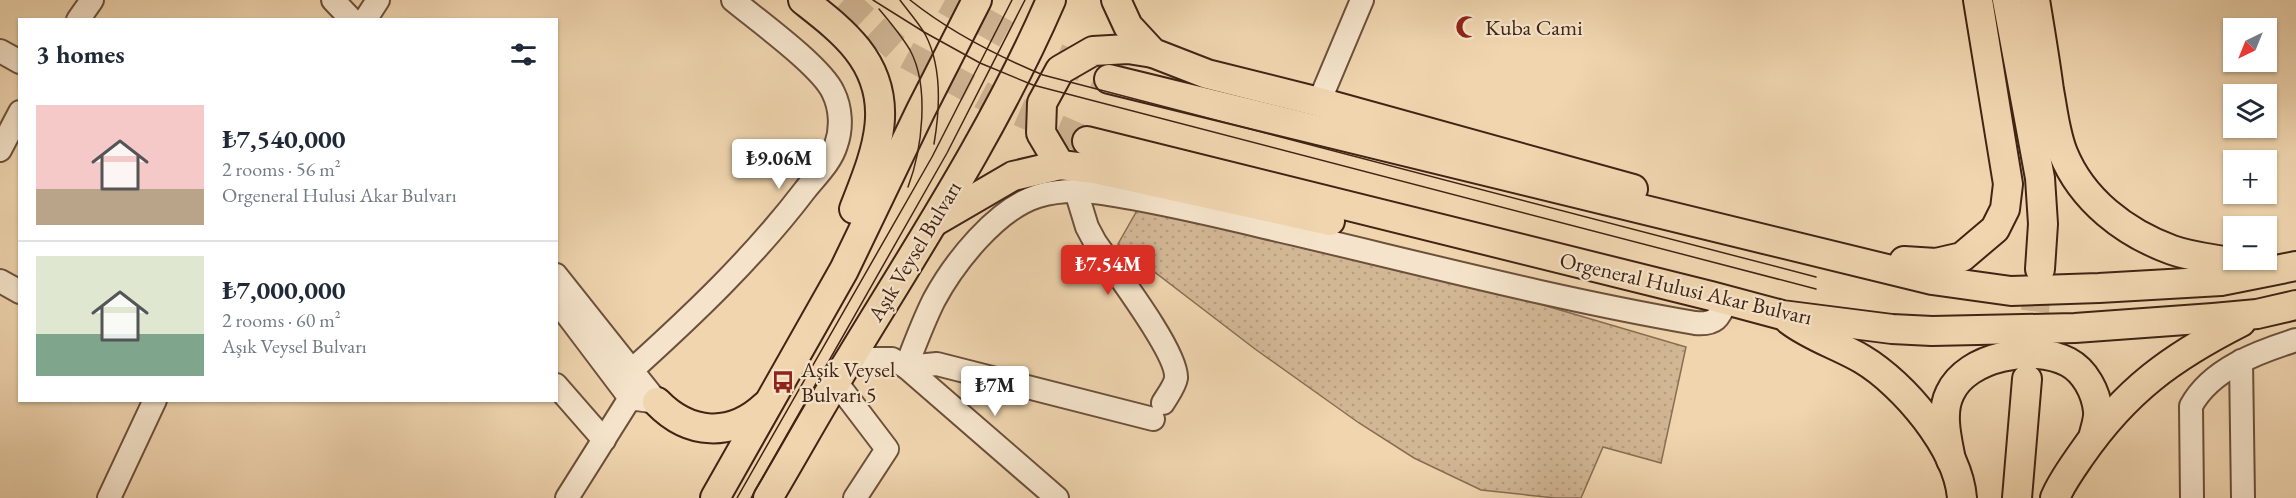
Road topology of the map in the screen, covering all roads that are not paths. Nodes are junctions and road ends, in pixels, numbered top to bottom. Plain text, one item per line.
1 (92, 0) edge
2 (320, 0) edge
3 (333, 0) edge
4 (378, 0) edge
5 (733, 0) edge
6 (803, 0) edge
7 (977, 0) edge
8 (1051, 0) edge
9 (1116, 0) edge
10 (1362, 0) edge
11 (1978, 0) edge
12 (2007, 0) edge
13 (2035, 0) edge
14 (79, 18) edge
15 (335, 18) edge
16 (350, 18) edge
17 (366, 18) edge
18 (0, 51) edge
19 (1153, 53) junction
20 (18, 61) edge
21 (1109, 79) tunnel mouth
22 (1319, 102) junction
23 (18, 116) edge
24 (1087, 141) tunnel mouth
25 (0, 150) edge
26 (1060, 165) junction
27 (1076, 191) junction
28 (934, 222) junction
29 (1739, 235) junction
30 (1836, 257) junction
31 (2296, 266) edge
32 (2040, 269) tunnel mouth
33 (844, 270) junction
34 (2268, 272) junction
35 (558, 278) edge
36 (0, 281) edge
37 (18, 291) edge
38 (1719, 298) junction
39 (558, 302) edge
40 (2296, 305) edge
41 (2257, 314) junction
42 (1782, 315) junction
43 (2296, 340) edge
44 (2241, 361) junction
45 (906, 367) junction
46 (632, 370) junction
47 (843, 370) junction
48 (2027, 379) tunnel mouth
49 (558, 387) edge
50 (644, 400) junction
51 (154, 402) edge
52 (767, 405) junction
53 (2093, 438) junction
54 (604, 440) junction
55 (1951, 460) junction
56 (109, 498) edge
57 (567, 498) edge
58 (715, 498) edge
59 (768, 498) edge
60 (855, 498) edge
61 (1057, 498) edge
62 (1962, 498) edge
63 (2017, 498) edge
64 (2055, 498) edge
65 (2192, 498) edge
66 (2243, 498) edge

1 - 14 street
2 - 15 street
3 - 16 street
4 - 17 street
5 - 46 street
6 - 33 main road
7 - 33 main road
8 - 28 main road, Aşık Veysel Bulvarı
9 - 19 main road
10 - 22 street
11 - 30 main road
12 - 32 main road
13 - 34 main road
18 - 20 street
19 - 22 main road
19 - 26 main road
21 - 29 main road
22 - 29 main road
23 - 25 street
24 - 38 main road, Orgeneral Hulusi Akar Bulvarı
26 - 28 main road
26 - 38 main road
27 - 38 street
27 - 45 street
27 - 45 street
28 - 47 main road, Aşık Veysel Bulvarı
29 - 30 main road
30 - 34 main road
31 - 34 main road
33 - 52 main road
35 - 46 street
36 - 37 street
38 - 42 main road, Orgeneral Hulusi Akar Bulvarı
39 - 50 street
40 - 41 main road, Orgeneral Hulusi Akar Bulvarı
41 - 42 main road, Orgeneral Hulusi Akar Bulvarı
41 - 53 main road
42 - 55 main road
43 - 44 street
44 - 65 street
44 - 66 street
45 - 47 street
45 - 61 street
46 - 50 street
47 - 59 main road, Aşık Veysel Bulvarı
47 - 60 street
48 - 63 main road
49 - 54 street
50 - 52 main road
50 - 54 street
51 - 56 street
52 - 58 main road
53 - 55 main road
53 - 64 main road
54 - 57 street
55 - 62 main road

